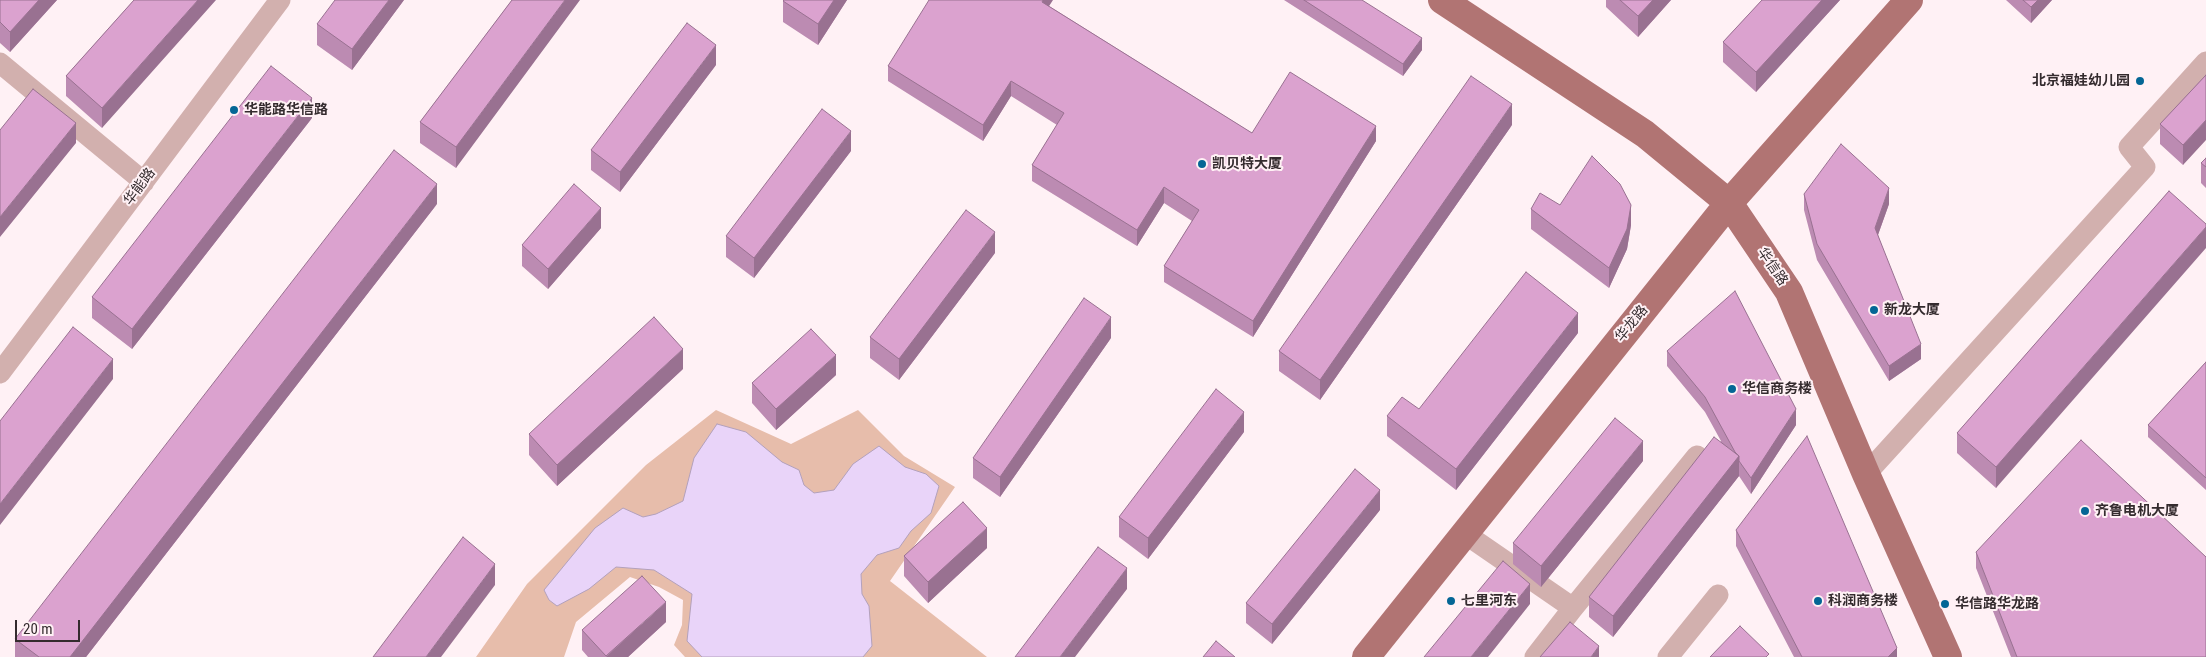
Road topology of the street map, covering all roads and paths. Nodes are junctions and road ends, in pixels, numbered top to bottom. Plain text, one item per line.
1 (280, 0) edge
2 (1442, 0) edge
3 (1909, 0) edge
4 (2206, 62) edge
5 (0, 63) edge
6 (144, 182) junction
7 (1729, 203) junction
8 (0, 373) edge
9 (1697, 456) edge
10 (1866, 474) junction
11 (1464, 533) junction
12 (1718, 595) dead end
13 (1573, 608) junction
14 (1366, 657) edge
15 (1535, 657) edge
16 (1668, 657) edge
17 (1948, 657) edge

1 - 6 street, 华能路
2 - 7 main road, 华信路
3 - 7 main road, 华龙路
4 - 10 street
5 - 6 street
6 - 8 street, 华能路
7 - 10 main road, 华信路
7 - 11 main road, 华龙路
9 - 13 street
10 - 17 main road, 华信路
11 - 13 street
11 - 14 main road, 华龙路
12 - 16 street
13 - 15 street

